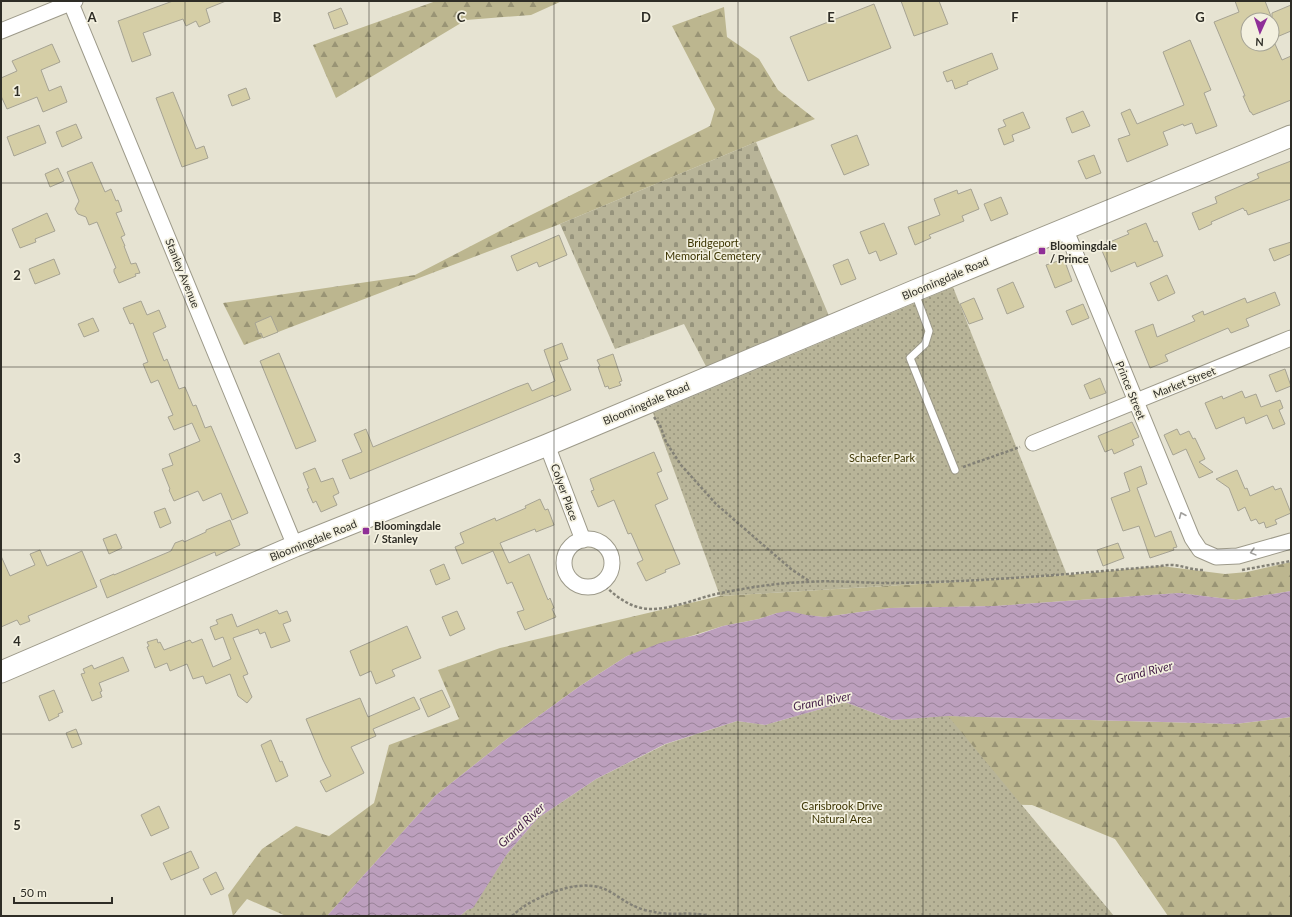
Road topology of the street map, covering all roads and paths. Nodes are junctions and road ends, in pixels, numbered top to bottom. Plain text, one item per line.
1 (72, 2) edge
2 (1, 31) edge
3 (1291, 136) edge
4 (1065, 228) junction
5 (914, 291) junction
6 (1291, 338) edge
7 (1135, 402) junction
8 (653, 414) dead end
9 (1033, 442) joint
10 (547, 445) junction
11 (955, 470) joint
12 (583, 540) junction
13 (1291, 541) edge
14 (296, 546) junction
15 (1203, 570) dead end
16 (602, 582) junction
17 (809, 582) junction
18 (1, 672) edge
19 (512, 916) edge
20 (709, 916) edge

1 - 2 street
1 - 14 street, Stanley Avenue
3 - 4 main road, Bloomingdale Road
4 - 5 main road, Bloomingdale Road
4 - 7 street, Prince Street
5 - 10 main road, Bloomingdale Road
5 - 11 lane
6 - 7 street, Market Street
7 - 9 street, Market Street
13 -> 7 street, Prince Street
8 - 17 path
9 - 11 path
10 - 12 street, Colyer Place
10 - 14 main road, Bloomingdale Road
12 - 16 street
12 - 16 street
14 - 18 main road, Bloomingdale Road
15 - 17 path
16 - 17 path
19 - 20 path

